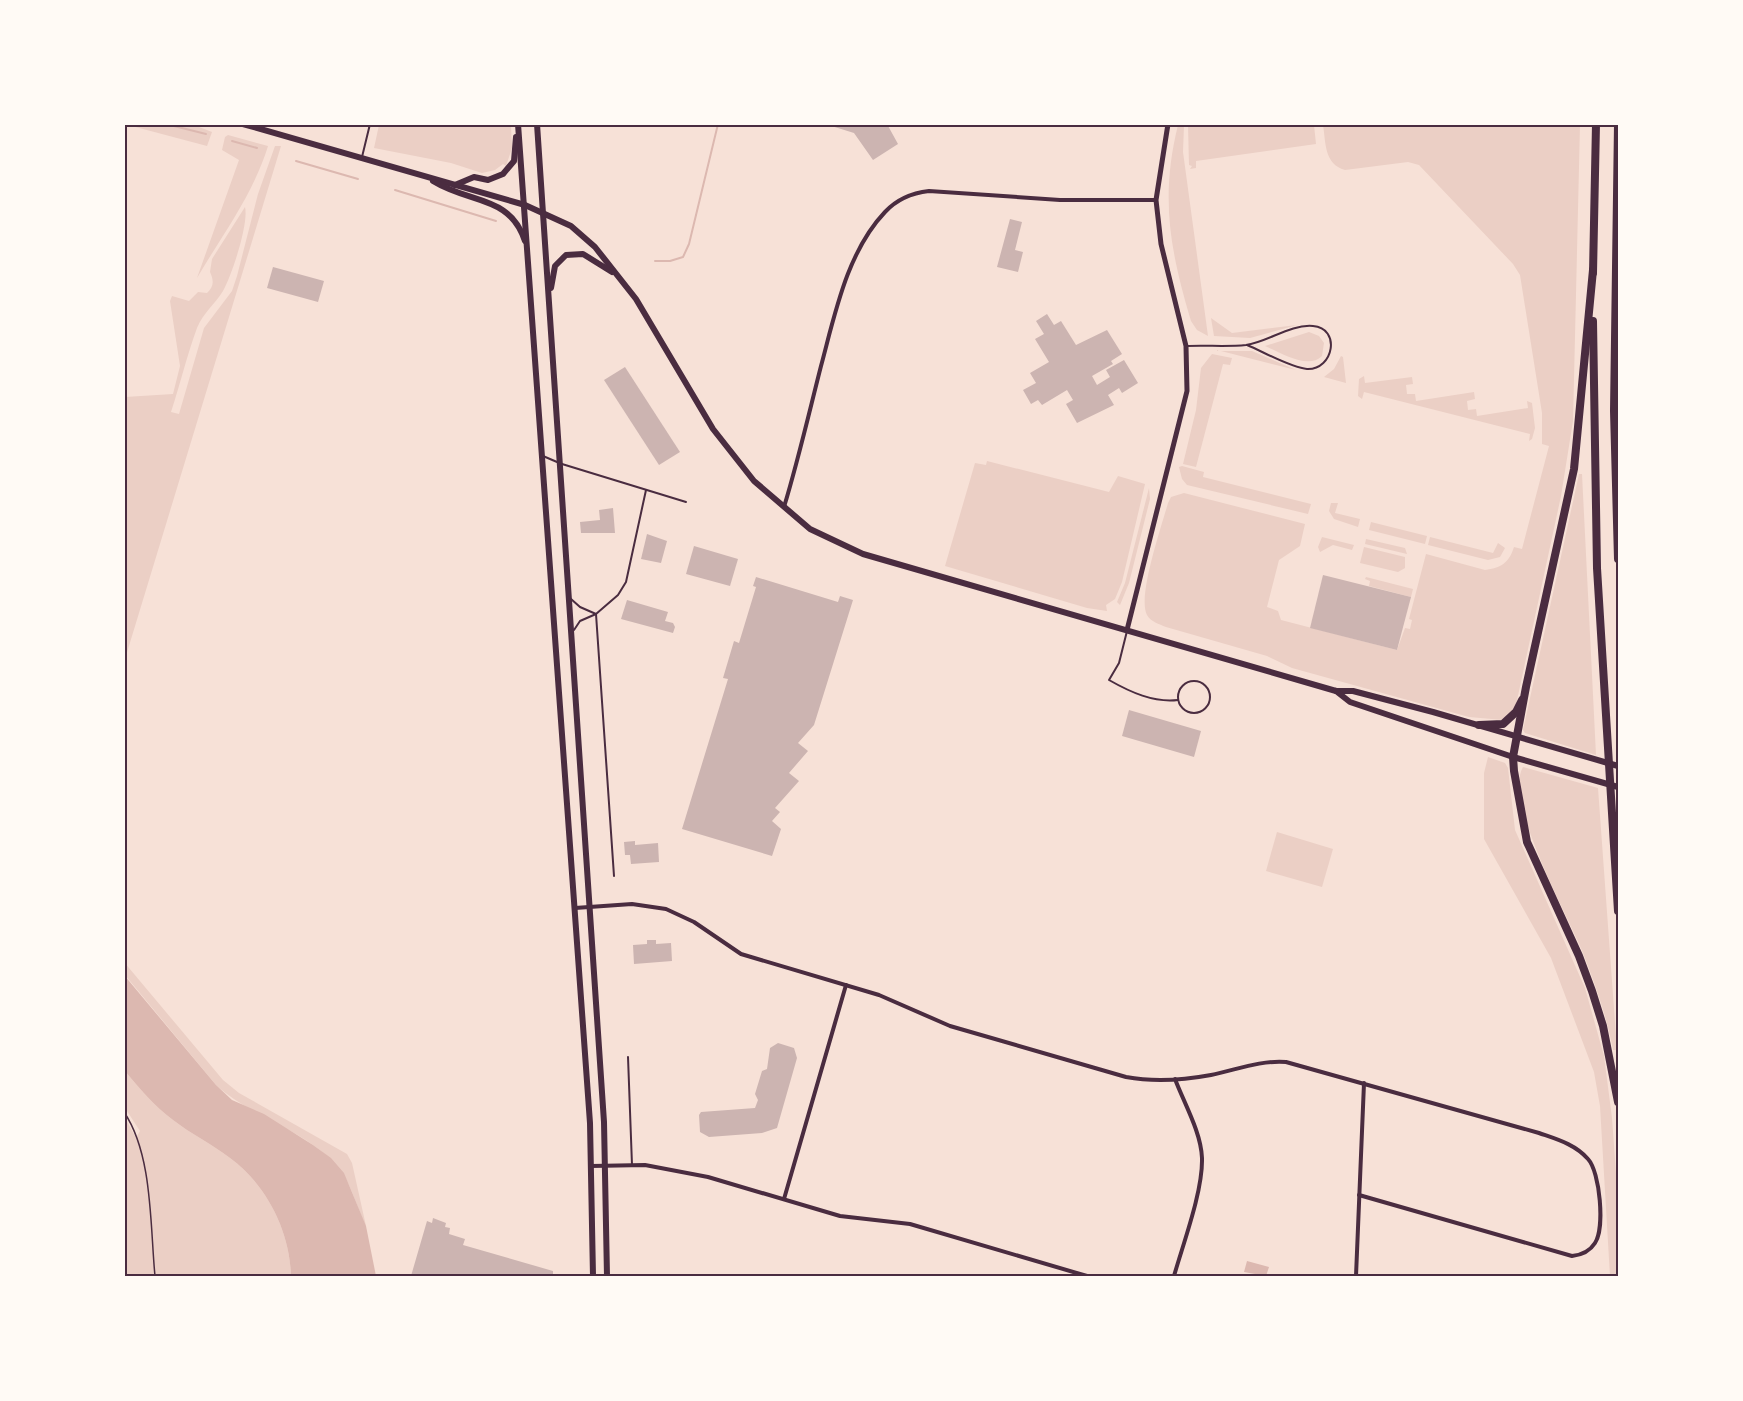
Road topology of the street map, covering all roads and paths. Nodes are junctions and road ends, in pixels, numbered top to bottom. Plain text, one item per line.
1 (243, 124) edge
2 (370, 124) edge
3 (518, 124) edge
4 (537, 124) edge
5 (1168, 124) edge
6 (1596, 124) edge
7 (1618, 124) edge
8 (362, 158) junction
9 (425, 176) junction
10 (455, 185) junction
11 (1156, 200) junction
12 (525, 205) junction
13 (544, 212) junction
14 (528, 250) junction
15 (1593, 270) junction
16 (1615, 270) junction
17 (619, 277) junction
18 (549, 301) junction
19 (1618, 321) edge
20 (1247, 345) junction
21 (1186, 346) junction
22 (540, 455) junction
23 (559, 463) junction
24 (646, 490) junction
25 (686, 502) dead end
26 (784, 508) junction
27 (1618, 560) edge
28 (569, 598) junction
29 (596, 614) junction
30 (1127, 630) junction
31 (570, 639) junction
32 (1526, 687) junction
33 (1336, 691) junction
34 (1178, 700) junction
35 (1479, 725) junction
36 (1519, 736) junction
37 (1513, 757) junction
38 (1618, 766) edge
39 (1618, 787) edge
40 (614, 876) dead end
41 (575, 908) junction
42 (589, 908) junction
43 (1618, 911) edge
44 (846, 985) junction
45 (627, 1057) dead end
46 (1175, 1079) junction
47 (1364, 1083) junction
48 (1618, 1102) edge
49 (124, 1112) edge
50 (604, 1165) junction
51 (632, 1165) junction
52 (591, 1166) junction
53 (1359, 1195) junction
54 (784, 1199) junction
55 (155, 1276) edge
56 (593, 1276) edge
57 (607, 1276) edge
58 (1087, 1276) edge
59 (1174, 1276) edge
60 (1356, 1276) edge

1 - 8 main road
2 - 8 lane
3 - 10 main road
3 - 12 main road
4 - 13 main road
5 - 11 street
6 - 15 highway
7 - 16 highway
8 - 9 main road
9 - 10 main road
9 - 14 main road
10 - 12 main road
11 - 21 street
11 - 26 street
12 - 13 main road
12 - 14 main road
13 - 17 main road
13 - 18 main road
14 - 22 main road
15 - 32 highway
15 - 43 highway
16 - 19 highway
16 - 27 highway
17 - 18 main road
17 - 26 main road
18 - 23 main road
20 - 20 lane
20 - 21 lane
21 - 30 street
22 - 23 lane
22 - 41 main road
23 - 24 lane
23 - 28 main road
24 - 25 lane
24 - 29 lane
26 - 30 main road
28 - 29 lane
28 - 31 main road
29 - 31 lane
29 - 40 lane
30 - 33 main road
30 - 34 lane
31 - 42 main road
32 - 35 highway
32 - 36 highway
33 - 35 main road
33 - 37 main road
34 - 34 lane
35 - 36 main road
36 - 37 highway
36 - 38 main road
37 - 39 main road
37 - 48 highway
41 - 42 street
41 - 52 main road
42 - 44 street
42 - 50 main road
44 - 46 street
44 - 54 street
45 - 51 lane
46 - 47 street
46 - 59 street
47 - 53 street
47 - 53 street
49 - 55 path
50 - 51 street
50 - 52 street
50 - 57 main road
51 - 54 street
52 - 56 main road
53 - 60 street
54 - 58 street

